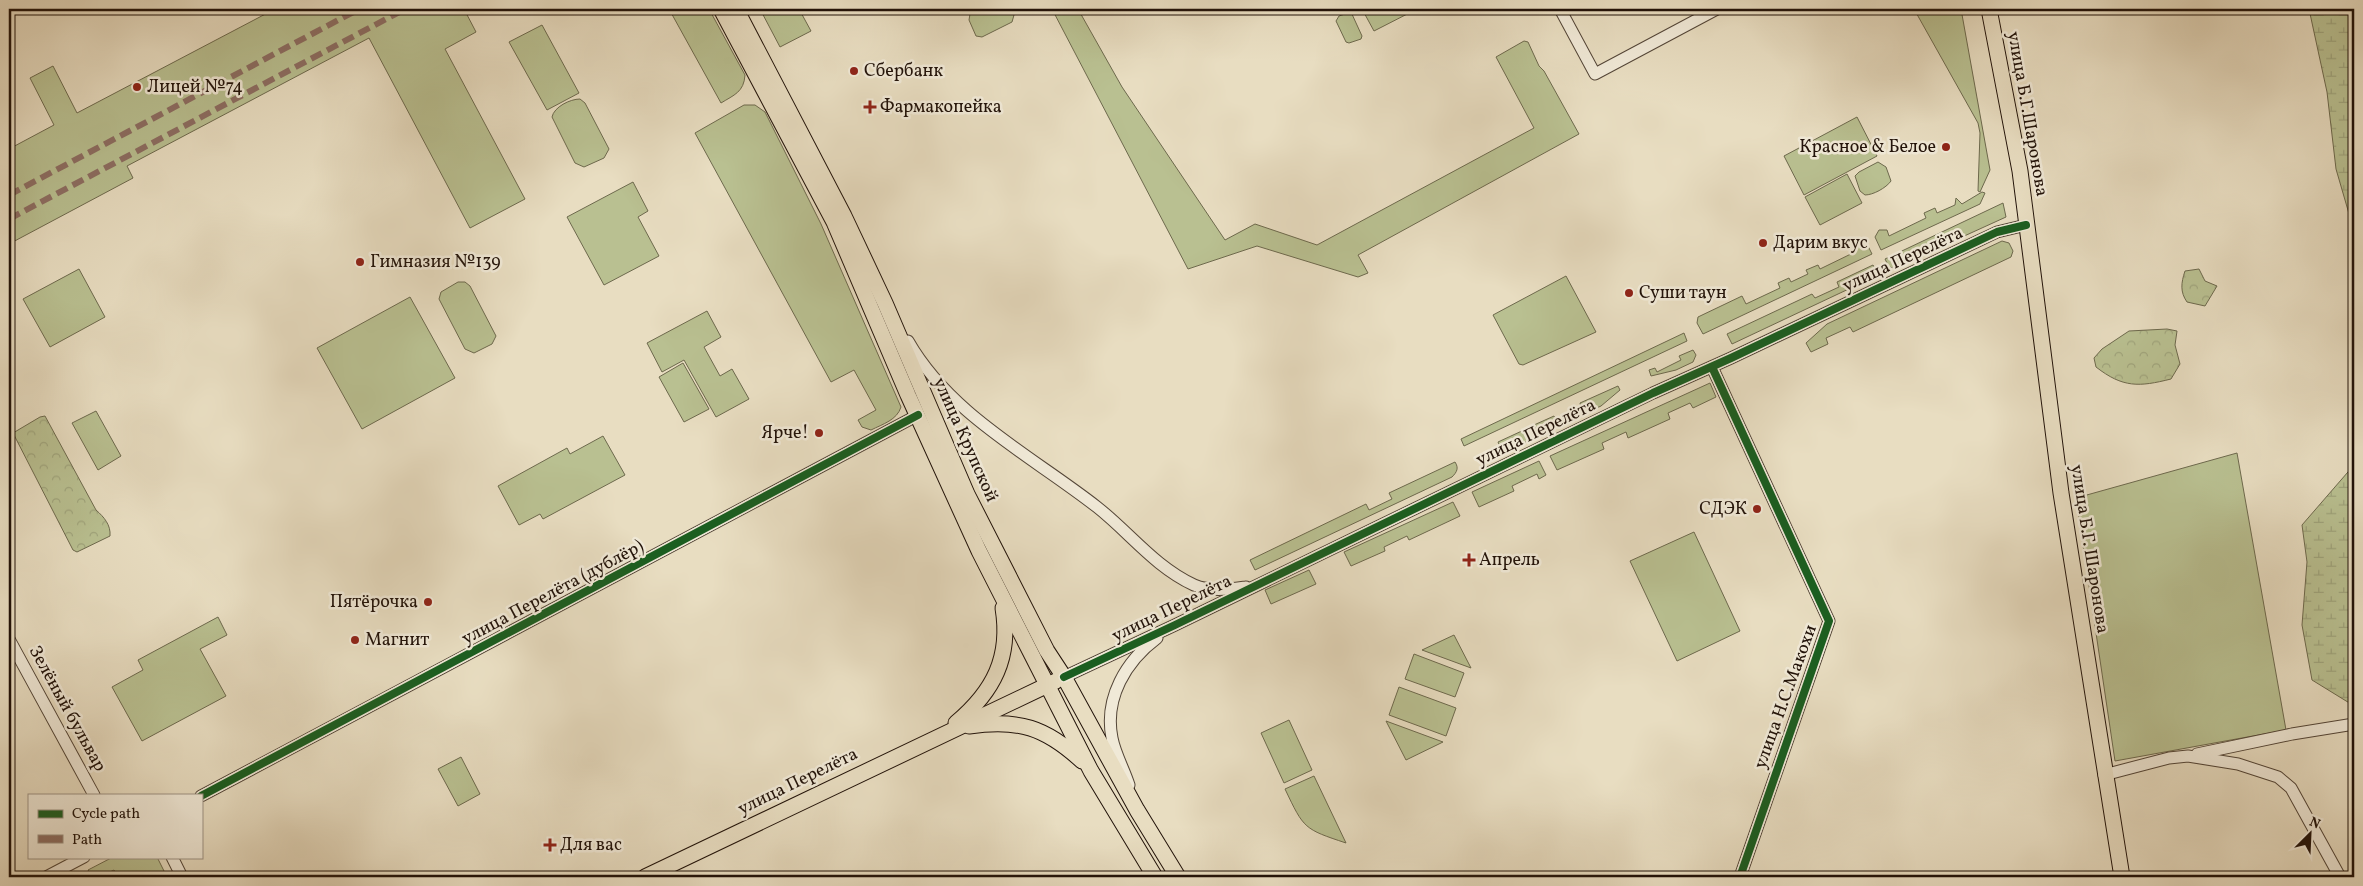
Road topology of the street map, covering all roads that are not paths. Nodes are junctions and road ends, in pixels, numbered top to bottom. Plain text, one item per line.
1 (721, 9) edge
2 (736, 9) edge
3 (1560, 9) edge
4 (1717, 9) edge
5 (1989, 9) edge
6 (2026, 226) junction
7 (885, 303) junction
8 (1712, 367) junction
9 (918, 415) junction
10 (1253, 587) junction
11 (1000, 591) junction
12 (1175, 625) junction
13 (9, 639) edge
14 (1064, 677) junction
15 (1047, 685) junction
16 (2354, 724) edge
17 (948, 731) junction
18 (2188, 756) junction
19 (1092, 770) junction
20 (2104, 775) junction
21 (93, 794) edge
22 (202, 795) edge
23 (1137, 810) junction
24 (82, 858) edge
25 (172, 858) edge
26 (46, 877) edge
27 (182, 877) edge
28 (645, 877) edge
29 (1155, 877) edge
30 (1178, 877) edge
31 (1740, 877) edge
32 (2122, 877) edge
33 (2340, 877) edge

1 - 9 main road, улица Крупской
2 - 7 main road, улица Крупской
3 - 4 street
5 - 6 main road, улица Б.Г.Шаронова
6 - 8 street, улица Перелёта
6 - 20 main road, улица Б.Г. Шаронова
7 - 10 street
7 - 14 main road, улица Крупской
8 - 10 street, улица Перелёта
8 - 31 street, улица Н.С.Макохи
9 - 11 main road, улица Крупской
9 - 22 street, улица Перелёта (дублёр)
10 - 12 street, улица Перелёта
11 - 15 main road, улица Крупской
11 - 17 main road
12 - 14 street, улица Перелёта
12 - 23 street
13 - 21 street, Зелёный бульвар
14 - 15 main road, улица Перелёта
14 - 23 main road, улица Крупской
15 - 17 main road, улица Перелёта
15 - 19 main road, улица Крупской
16 - 18 street
17 - 19 main road
17 - 28 main road, улица Перелёта
18 - 20 street
18 - 33 street
19 - 29 main road, улица Крупской
20 - 32 main road, улица Б.Г. Шаронова
23 - 30 main road, улица Крупской
24 - 26 street
25 - 27 street

